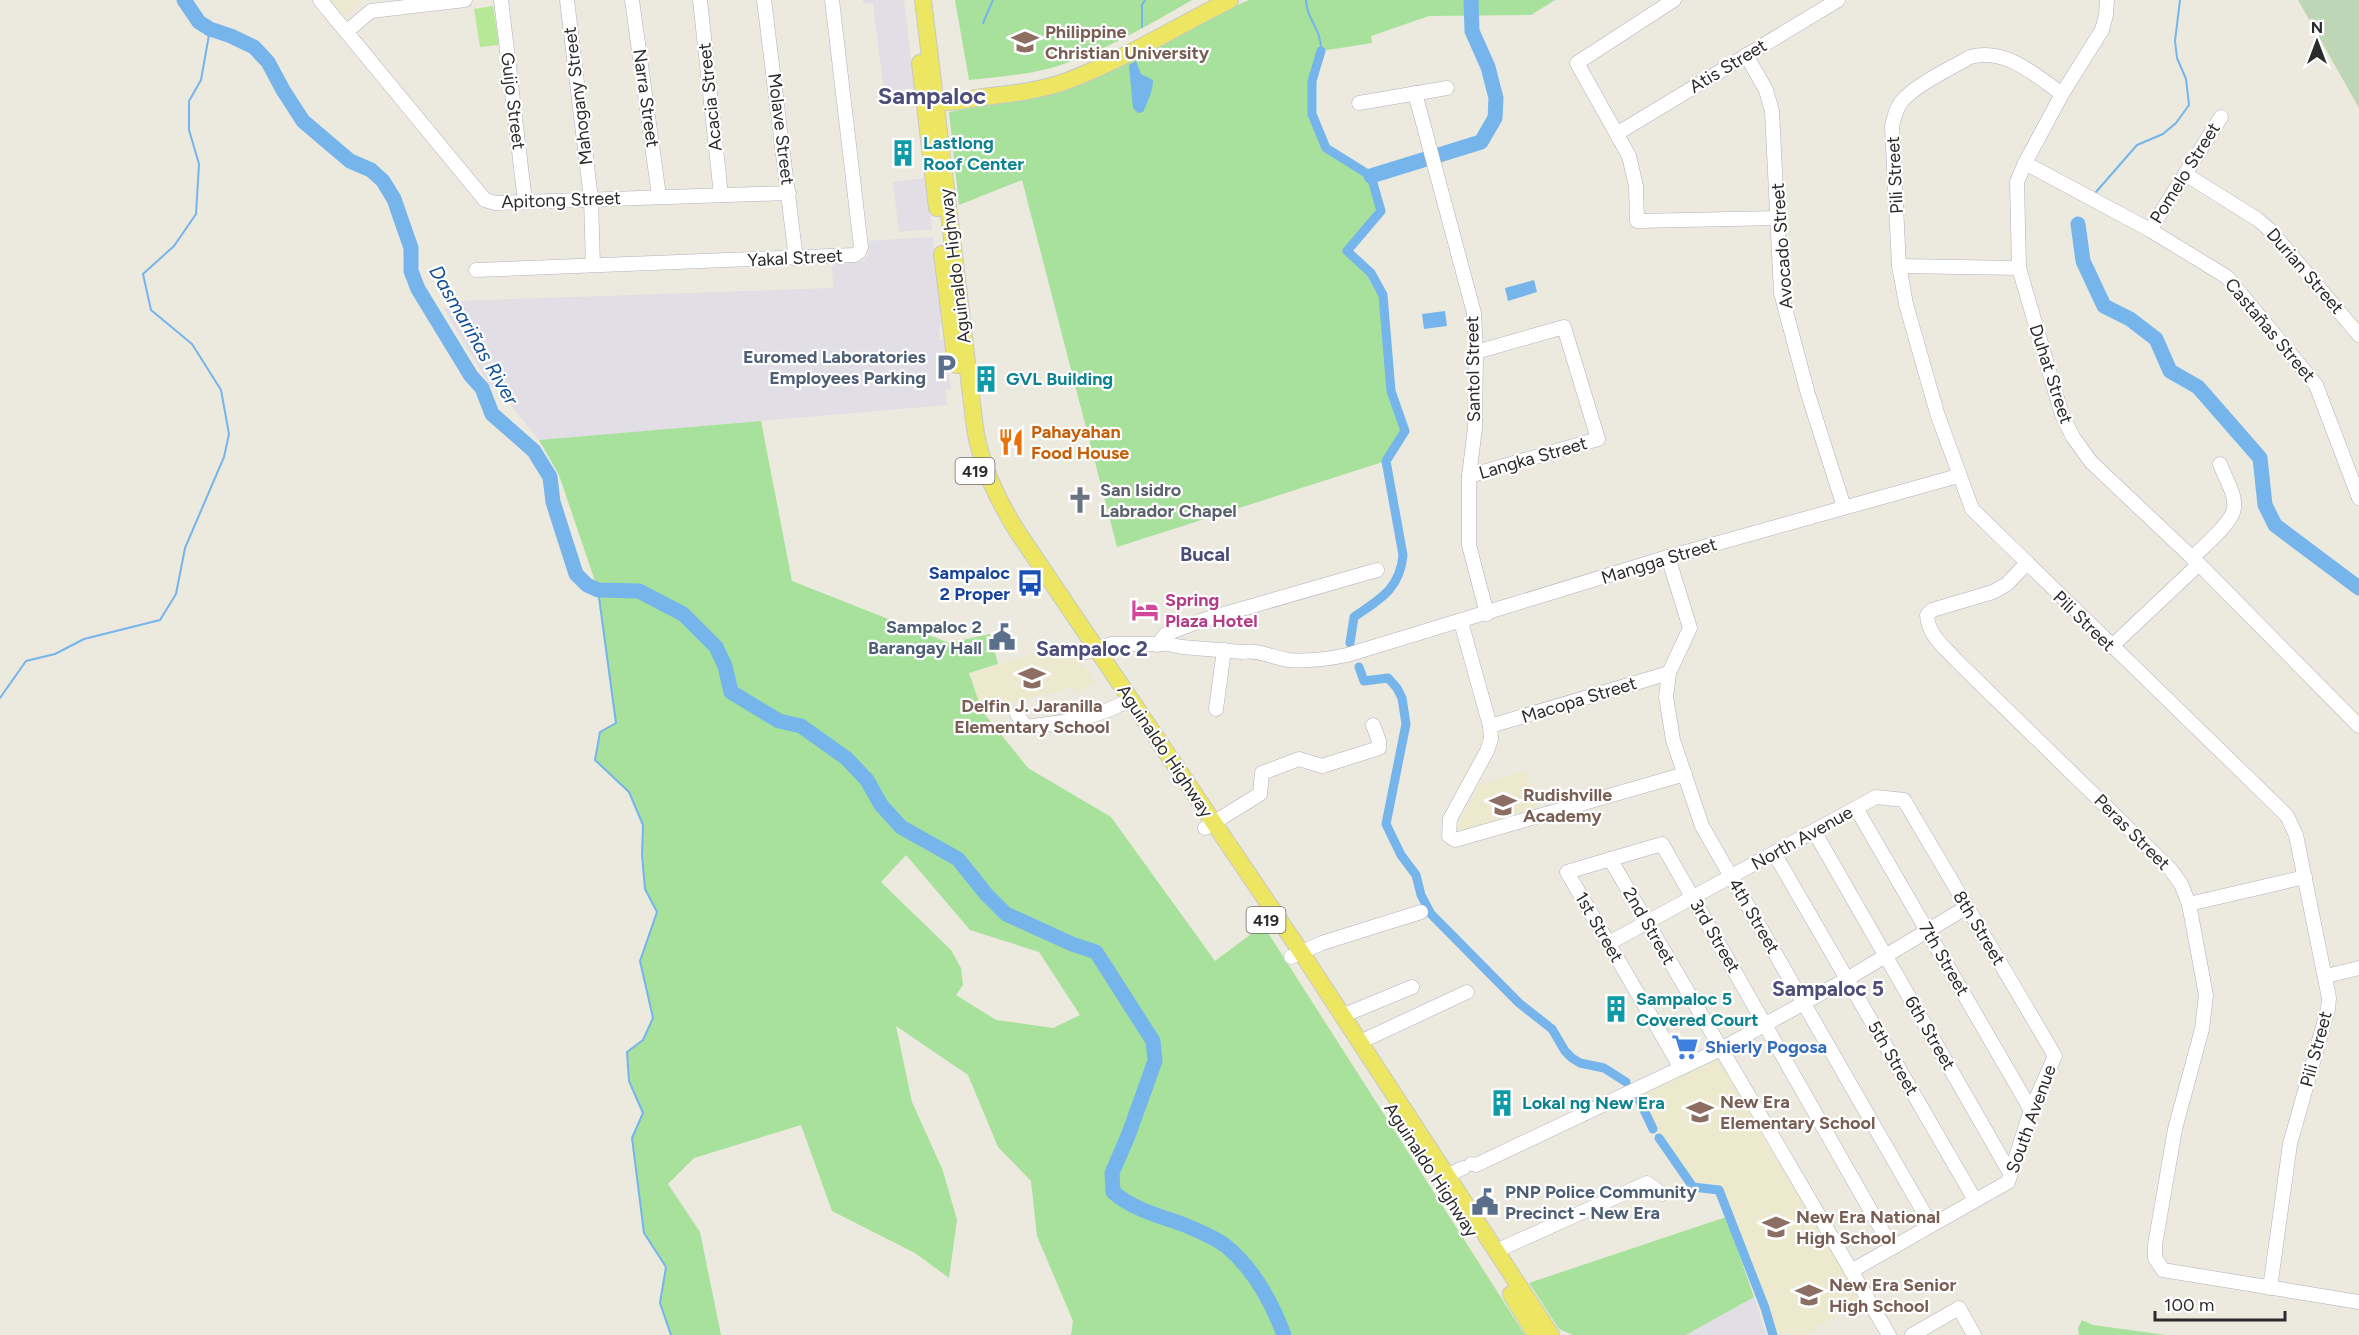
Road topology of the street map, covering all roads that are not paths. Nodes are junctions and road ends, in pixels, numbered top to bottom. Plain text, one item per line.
1 (320, 0) edge
2 (465, 0) edge
3 (501, 0) edge
4 (567, 0) edge
5 (632, 0) edge
6 (700, 0) edge
7 (764, 0) edge
8 (832, 0) edge
9 (912, 0) edge
10 (923, 0) edge
11 (1208, 0) edge
12 (1230, 0) edge
13 (1674, 0) edge
14 (1838, 0) edge
15 (2107, 0) edge
16 (435, 2) edge
17 (371, 5) edge
18 (346, 32) junction
19 (1746, 55) junction
20 (1447, 88) dead end
21 (1415, 93) junction
22 (2062, 94) junction
23 (932, 98) junction
24 (1359, 103) dead end
25 (2221, 117) dead end
26 (1618, 133) junction
27 (2025, 163) junction
28 (2185, 174) junction
29 (789, 193) junction
30 (721, 195) junction
31 (659, 196) junction
32 (591, 199) junction
33 (525, 201) junction
34 (1778, 218) junction
35 (2150, 230) junction
36 (796, 259) junction
37 (593, 265) junction
38 (1899, 267) junction
39 (2019, 268) junction
40 (476, 270) dead end
41 (2359, 335) edge
42 (1476, 352) junction
43 (2220, 464) dead end
44 (1469, 476) junction
45 (1958, 476) junction
46 (2359, 498) edge
47 (1844, 507) junction
48 (1668, 557) junction
49 (2195, 561) junction
50 (2026, 564) junction
51 (1377, 570) dead end
52 (1487, 614) junction
53 (1461, 622) junction
54 (1162, 644) junction
55 (2112, 647) junction
56 (1224, 650) junction
57 (1091, 651) junction
58 (1250, 651) junction
59 (1669, 673) junction
60 (1126, 702) junction
61 (1216, 709) dead end
62 (1017, 714) dead end
63 (1372, 725) dead end
64 (1490, 726) junction
65 (2359, 726) edge
66 (1684, 774) junction
67 (1904, 800) joint
68 (1856, 808) junction
69 (1209, 826) junction
70 (1814, 831) junction
71 (1662, 844) joint
72 (1774, 853) junction
73 (1610, 859) junction
74 (1731, 876) junction
75 (2305, 877) junction
76 (1692, 897) junction
77 (2190, 904) junction
78 (1967, 908) junction
79 (1421, 912) dead end
80 (1647, 922) junction
81 (1927, 930) junction
82 (1608, 943) junction
83 (1296, 955) junction
84 (1886, 956) junction
85 (2359, 968) edge
86 (2326, 976) junction
87 (1847, 979) junction
88 (1412, 987) dead end
89 (1467, 992) dead end
90 (1804, 1004) junction
91 (1342, 1016) junction
92 (1766, 1026) junction
93 (1360, 1042) junction
94 (1721, 1049) junction
95 (2055, 1056) joint
96 (1681, 1068) junction
97 (2031, 1110) junction
98 (1461, 1172) junction
99 (2010, 1173) junction
100 (1662, 1194) dead end
101 (1975, 1200) junction
102 (1931, 1225) junction
103 (1892, 1248) junction
104 (1496, 1251) junction
105 (1851, 1271) junction
106 (1506, 1277) junction
107 (2270, 1288) junction
108 (2359, 1302) edge
109 (1536, 1335) edge
110 (1551, 1335) edge
111 (1888, 1335) edge
112 (1912, 1335) edge
113 (1974, 1335) edge

1 - 18 street, Apitong Street
2 - 16 street
3 - 33 street, Guijo Street
4 - 32 street, Mahogany Street
5 - 31 street, Narra Street
6 - 30 street, Acacia Street
7 - 29 street, Molave Street
8 - 36 street, Yakal Street
9 - 23 main road, Aguinaldo Highway / 419
10 - 23 main road, Aguinaldo Highway / 419
11 - 23 main road
12 - 23 main road
13 - 26 street
14 - 19 street, Atis Street
15 - 22 street, Duhat Street
16 - 17 street
17 - 18 street
18 - 33 street, Apitong Street
19 - 26 street, Atis Street
19 - 34 street, Avocado Street
20 - 21 street
21 - 24 street
21 - 42 street, Santol Street
22 - 27 street, Duhat Street
22 - 38 street, Pili Street
23 - 57 main road, Aguinaldo Highway / 419
25 - 28 street, Pomelo Street
26 - 34 street
27 - 35 street, Castañas Street
27 - 39 street, Duhat Street
28 - 35 street, Pomelo Street
28 - 41 street, Durian Street
29 - 30 street, Apitong Street
29 - 36 street, Molave Street
30 - 31 street, Apitong Street
31 - 32 street, Apitong Street
32 - 33 street, Apitong Street
32 - 37 street, Mahogany Street
34 - 47 street, Avocado Street
35 - 46 street, Castañas Street
36 - 37 street, Yakal Street
37 - 40 street, Yakal Street
38 - 39 street
38 - 45 street, Pili Street
39 - 49 street, Duhat Street
42 - 44 street, Santol Street
42 - 44 street, Langka Street
43 - 49 street
44 - 52 street, Santol Street
45 - 47 street, Mangga Street
45 - 50 street, Pili Street
47 - 48 street, Mangga Street
48 - 52 street, Mangga Street
48 - 59 street
49 - 55 street
49 - 65 street, Duhat Street
50 - 55 street, Pili Street
50 - 77 street, Peras Street
51 - 54 street
52 - 53 street, Mangga Street
53 - 58 street, Mangga Street
53 - 64 street
54 - 56 street
54 - 57 street
54 - 58 street
55 - 75 street, Pili Street
56 - 58 street
56 - 61 street
57 - 60 main road, Aguinaldo Highway / 419
59 - 64 street, Macopa Street
59 - 66 street, 4th Street
60 - 62 street
60 - 69 main road, Aguinaldo Highway / 419
63 - 69 street
64 - 66 street
66 - 74 street, 4th Street
67 - 68 street, North Avenue
67 - 78 street, 8th Street
68 - 70 street, North Avenue
68 - 81 street, 7th Street
69 - 83 main road, Aguinaldo Highway / 419
70 - 72 street, North Avenue
70 - 84 street, 6th Street
71 - 73 street, 1st Street
71 - 76 street, 3rd Street
72 - 74 street, North Avenue
72 - 87 street, 5th Street
73 - 80 street, 2nd Street
73 - 82 street, 1st Street
74 - 76 street, North Avenue
74 - 90 street, 4th Street
75 - 77 street
75 - 86 street, Pili Street
76 - 80 street, North Avenue
76 - 92 street, 3rd Street
77 - 107 street, Peras Street
78 - 81 street
78 - 95 street, 8th Street
79 - 83 street
80 - 82 street, North Avenue
80 - 94 street, 2nd Street
81 - 84 street
81 - 97 street, 7th Street
82 - 96 street, 1st Street
83 - 91 main road, Aguinaldo Highway / 419
83 - 98 main road, Aguinaldo Highway / 419
84 - 87 street
84 - 99 street, 6th Street
85 - 86 street
86 - 107 street, Pili Street
87 - 90 street
87 - 101 street, 5th Street
88 - 91 street
89 - 93 street
90 - 92 street
90 - 102 street, 4th Street
91 - 93 main road, Aguinaldo Highway / 419
92 - 94 street
92 - 103 street, 3rd Street
93 - 98 main road, Aguinaldo Highway / 419
94 - 96 street
94 - 105 street, 2nd Street
95 - 97 street, South Avenue
96 - 98 street
97 - 99 street, South Avenue
98 - 104 main road, Aguinaldo Highway / 419
98 - 106 main road, Aguinaldo Highway / 419
99 - 101 street, South Avenue
100 - 104 street
101 - 102 street, South Avenue
102 - 103 street, South Avenue
103 - 105 street, South Avenue
104 - 106 main road, Aguinaldo Highway / 419
105 - 111 street, 2nd Street
106 - 109 main road, Aguinaldo Highway / 419
106 - 110 main road, Aguinaldo Highway / 419
107 - 108 street, Peras Street
112 - 113 street

